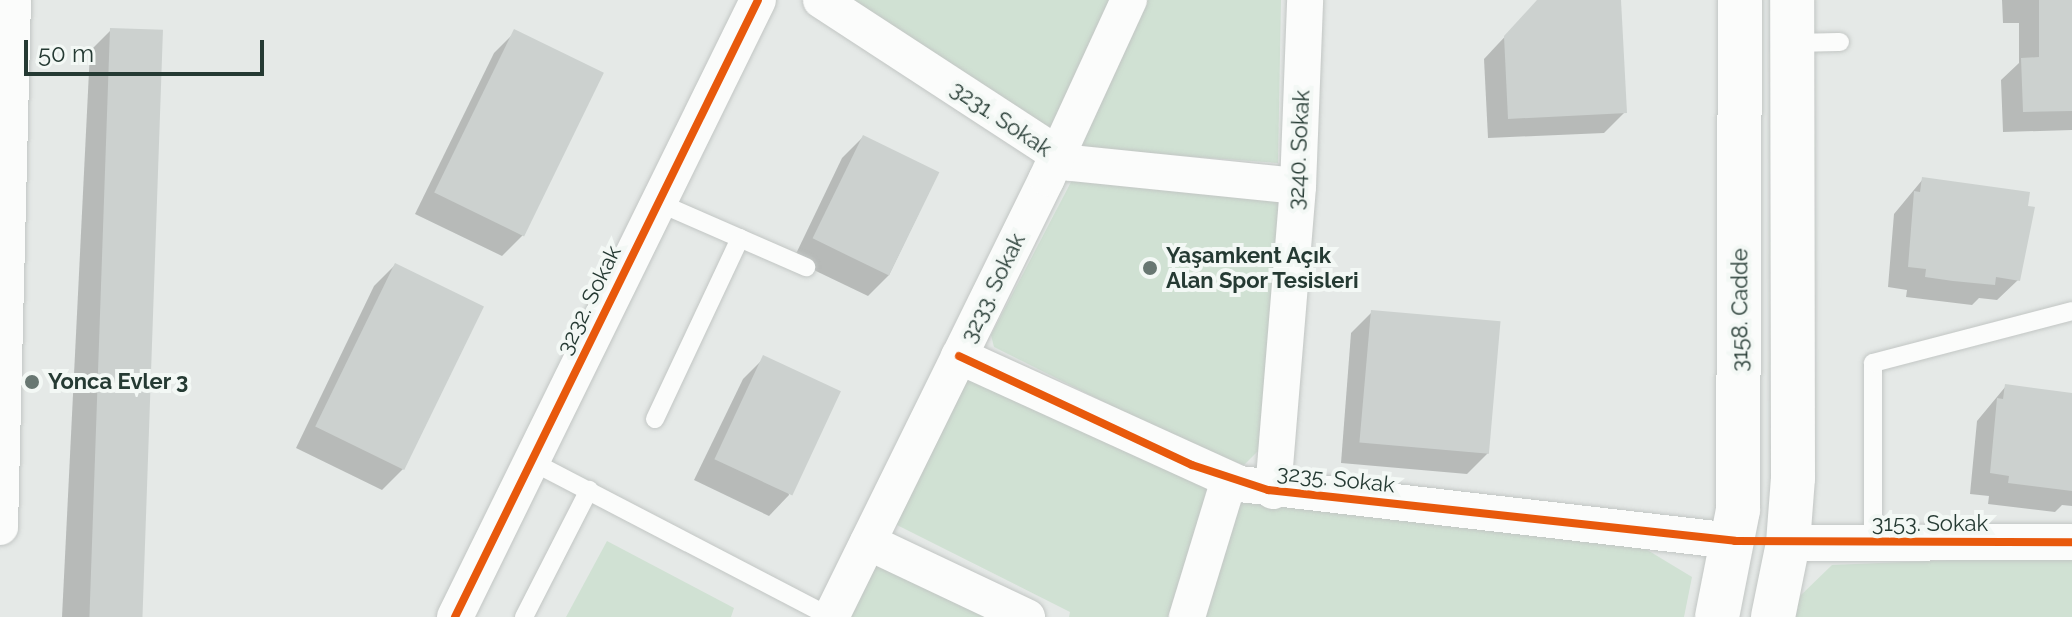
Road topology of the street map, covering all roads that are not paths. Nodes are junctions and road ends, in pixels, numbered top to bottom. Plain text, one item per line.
1 (13, 0) edge
2 (758, 0) edge
3 (821, 0) edge
4 (1129, 0) edge
5 (1305, 0) edge
6 (1740, 0) edge
7 (1792, 21) edge
8 (1840, 42) dead end
9 (5, 124) edge
10 (1057, 157) junction
11 (1298, 186) junction
12 (657, 202) junction
13 (740, 238) junction
14 (806, 267) dead end
15 (2072, 311) edge
16 (959, 356) junction
17 (655, 419) dead end
18 (529, 460) junction
19 (1229, 480) junction
20 (589, 490) junction
21 (1273, 491) junction
22 (0, 527) edge
23 (1735, 541) junction
24 (868, 542) junction
25 (1873, 542) junction
26 (2072, 542) edge
27 (1788, 543) junction
28 (455, 617) edge
29 (524, 617) edge
30 (831, 617) edge
31 (1027, 617) edge
32 (1187, 617) edge
33 (1717, 617) edge
34 (1773, 617) edge

1 - 9 street
2 - 12 street, 3232. Sokak
3 - 10 street, 3231. Sokak
4 - 10 street, 3233. Sokak
5 - 11 street, 3240. Sokak
6 - 23 street, 3158. Cadde
7 - 8 lane
7 - 27 street
9 - 22 street
10 - 11 street, 3231. Sokak
10 - 16 street, 3233. Sokak
11 - 21 street, 3240. Sokak
12 - 13 lane
12 - 18 street, 3232. Sokak
13 - 14 lane
13 - 17 lane
15 - 25 lane
16 - 19 street, 3235. Sokak
16 - 24 street, 3233. Sokak
18 - 20 lane
18 - 28 street, 3232. Sokak
19 - 21 street, 3235. Sokak
19 - 32 street
20 - 29 lane
20 - 30 lane
21 - 23 street, 3235. Sokak
23 - 27 street
23 - 33 street, 3158. Cadde
24 - 30 street, 3233. Sokak
24 - 31 street
25 - 26 street, 3153. Sokak
25 - 27 street, 3153. Sokak
27 - 34 street

